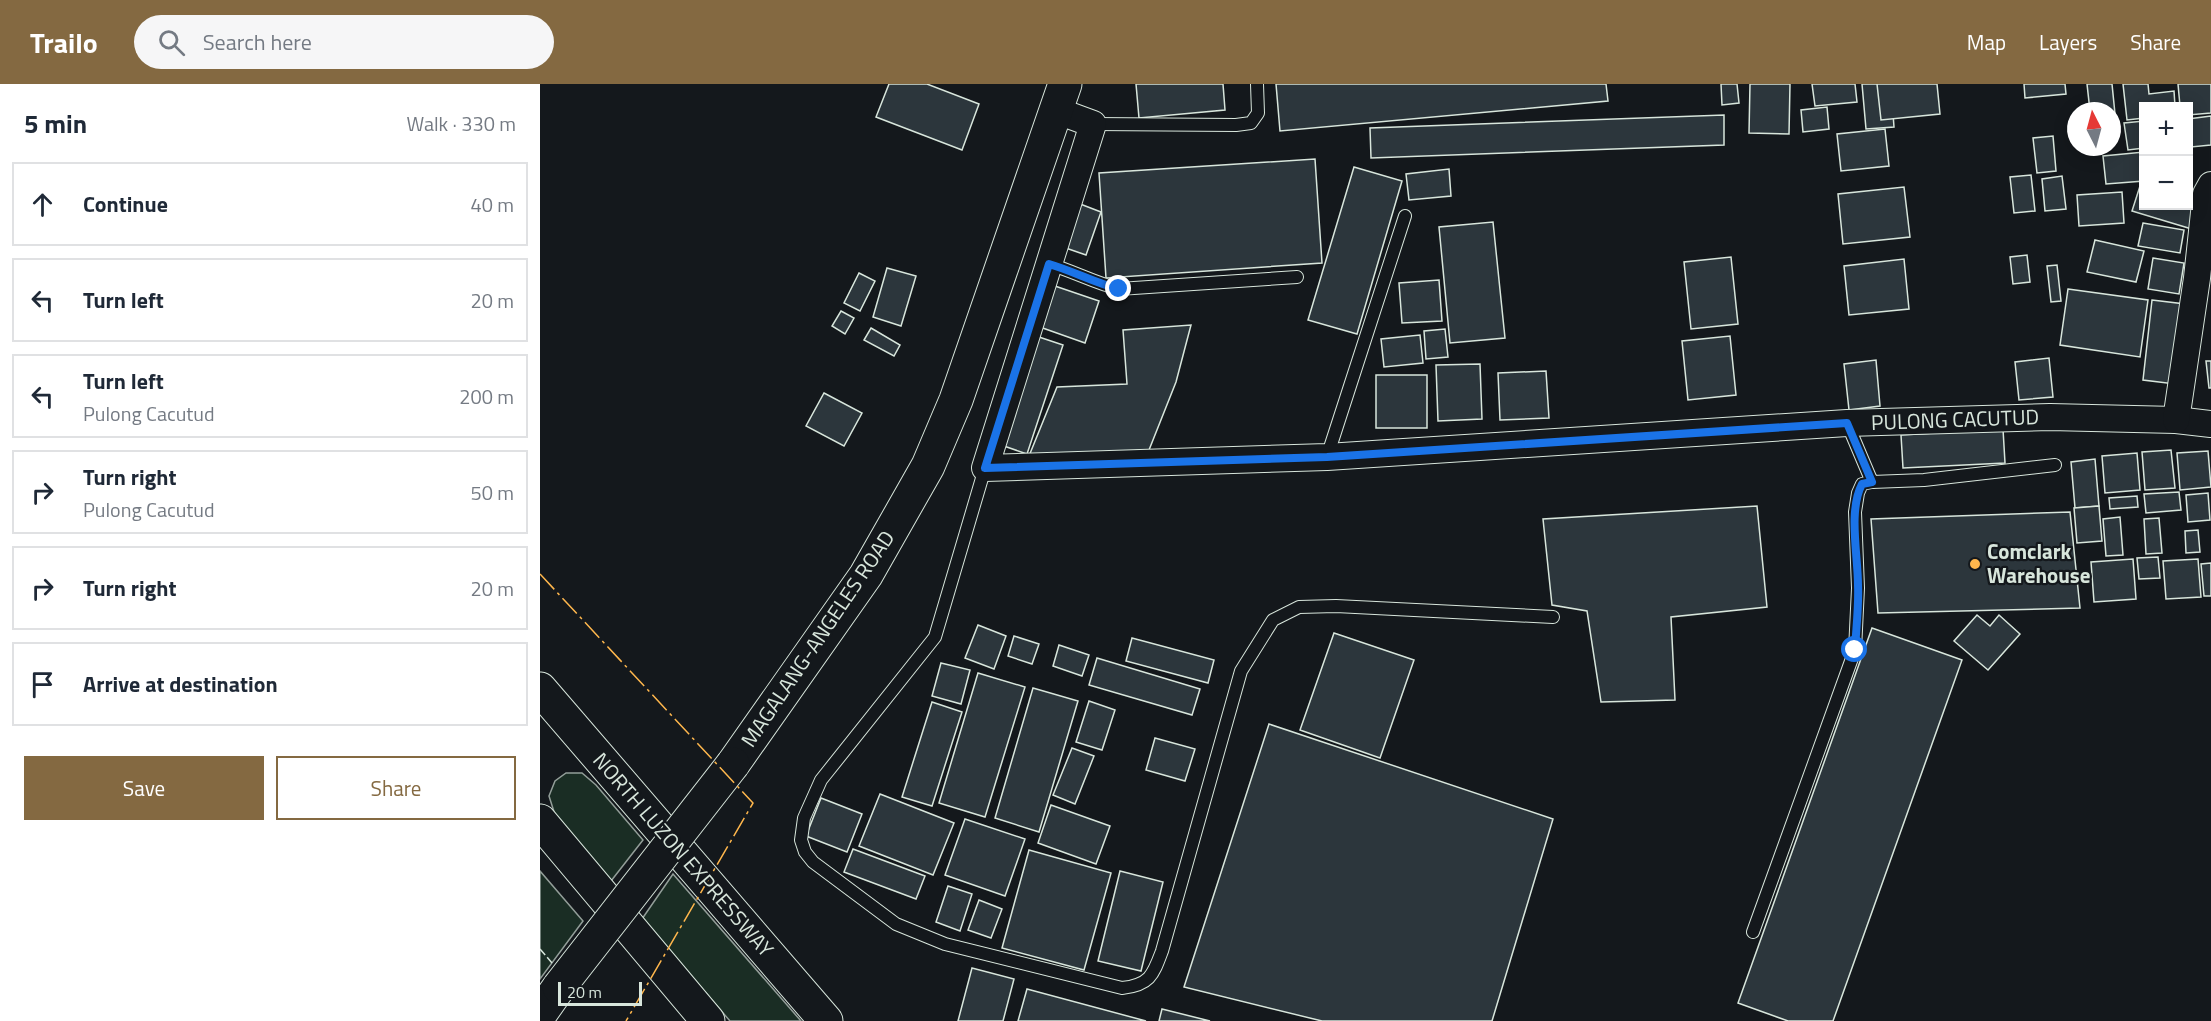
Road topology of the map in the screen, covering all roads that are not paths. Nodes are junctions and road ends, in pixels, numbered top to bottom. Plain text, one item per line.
1 (1257, 84) edge
2 (1060, 97) edge
3 (1093, 124) junction
4 (2211, 185) edge
5 (1405, 216) dead end
6 (1049, 264) junction
7 (1297, 277) dead end
8 (2176, 420) junction
9 (1847, 423) junction
10 (2211, 424) edge
11 (1327, 457) junction
12 (2055, 465) dead end
13 (985, 468) junction
14 (1872, 482) junction
15 (1553, 616) dead end
16 (540, 689) edge
17 (540, 821) edge
18 (1753, 932) dead end
19 (540, 1014) edge
20 (708, 1021) edge
21 (826, 1021) edge

1 - 3 lane
2 - 3 street
2 - 19 main road, MAGALANG-ANGELES ROAD, bridge
3 - 6 street
4 - 8 street
5 - 11 lane
6 - 7 lane
6 - 13 street
8 - 9 street, PULONG CACUTUD
8 - 10 street, PULONG CACUTUD
9 - 11 street, PULONG CACUTUD
9 - 14 lane
11 - 13 street, PULONG CACUTUD
12 - 14 lane
13 - 15 lane
14 - 18 lane
16 - 21 main road, NORTH LUZON EXPRESSWAY
17 - 20 main road

